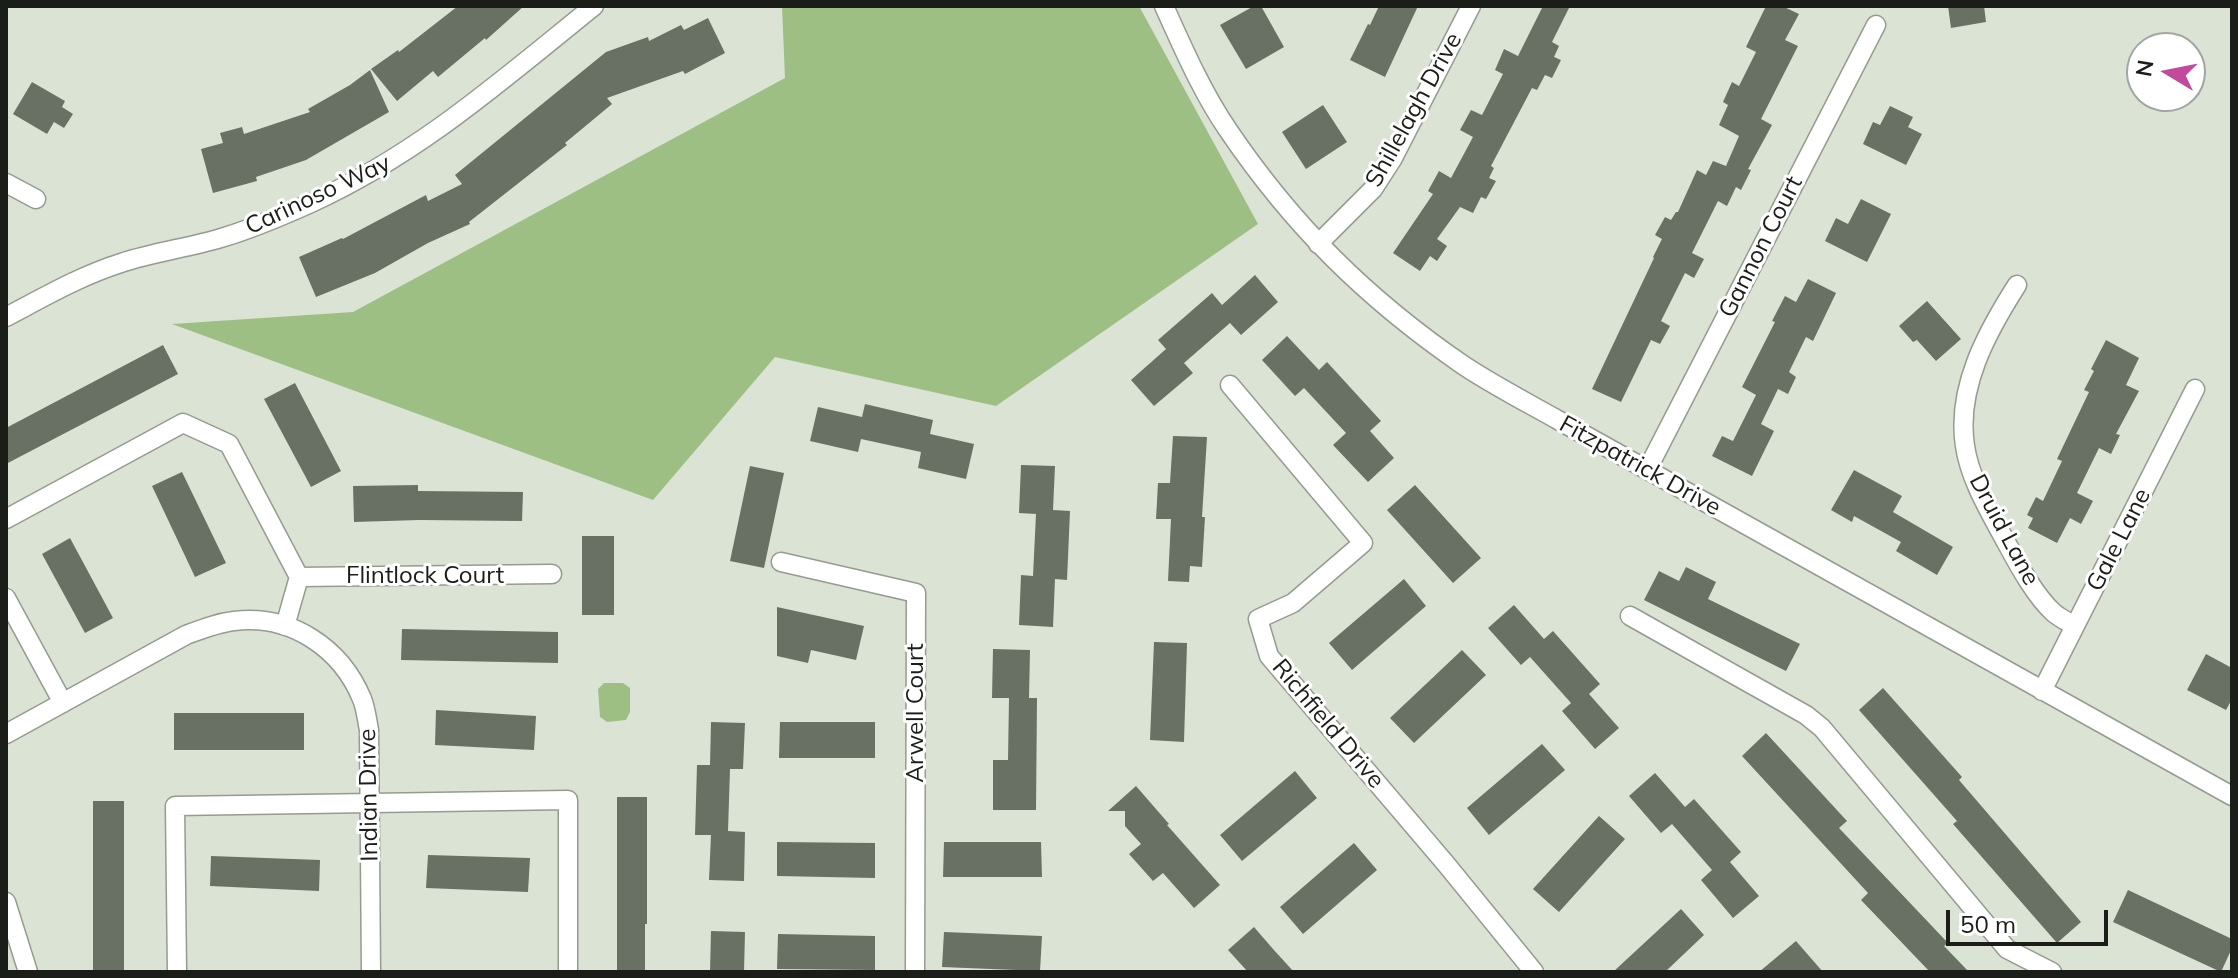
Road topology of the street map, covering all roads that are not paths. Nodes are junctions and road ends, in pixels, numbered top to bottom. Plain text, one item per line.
1 (594, 6) edge
2 (1164, 6) edge
3 (1471, 6) edge
4 (1876, 25) dead end
5 (6, 183) edge
6 (36, 199) dead end
7 (1318, 244) junction
8 (2017, 285) dead end
9 (6, 317) edge
10 (1230, 385) dead end
11 (2195, 389) dead end
12 (1647, 470) junction
13 (6, 519) edge
14 (781, 562) dead end
15 (552, 574) dead end
16 (299, 577) junction
17 (6, 598) edge
18 (1630, 616) dead end
19 (285, 626) junction
20 (2075, 626) junction
21 (2042, 691) junction
22 (63, 703) junction
23 (6, 734) edge
24 (2232, 796) edge
25 (370, 803) junction
26 (6, 902) edge
27 (28, 972) edge
28 (177, 972) edge
29 (371, 972) edge
30 (568, 972) edge
31 (915, 972) edge
32 (1534, 972) edge
33 (2052, 972) edge

1 - 9 street, Carinoso Way
2 - 7 street, Fitzpatrick Drive
3 - 7 street, Shillelagh Drive
4 - 12 street, Gannon Court
5 - 6 street
7 - 12 street, Fitzpatrick Drive
8 - 20 street, Druid Lane
10 - 32 street, Richfield Drive
11 - 20 street, Gale Lane
12 - 21 street, Fitzpatrick Drive
13 - 16 street
14 - 31 street, Arwell Court
15 - 16 street, Flintlock Court
16 - 19 street
17 - 22 street
18 - 33 street
19 - 22 street, Indian Drive
19 - 25 street, Indian Drive
20 - 21 street, Gale Lane
21 - 24 street, Fitzpatrick Drive
22 - 23 street, Indian Drive
25 - 28 street
25 - 29 street, Indian Drive
25 - 30 street
26 - 27 street

